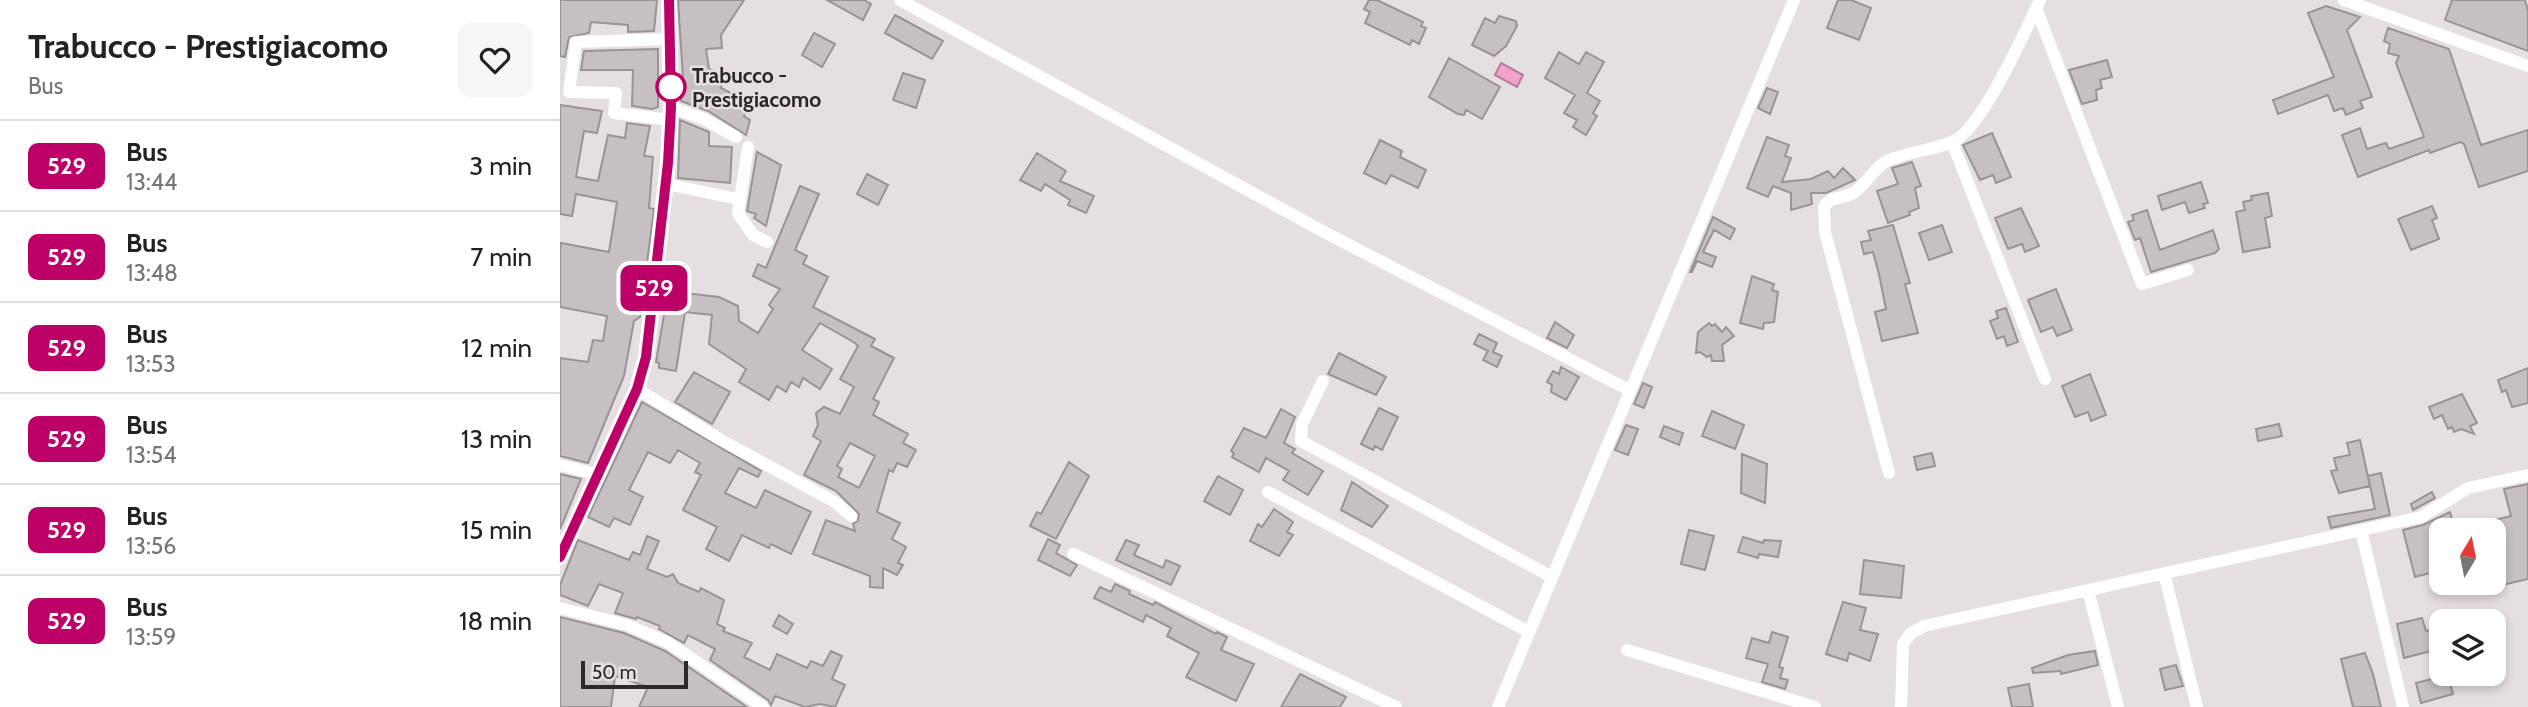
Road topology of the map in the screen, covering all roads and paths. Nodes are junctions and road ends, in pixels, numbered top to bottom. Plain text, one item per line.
1 (669, 0) edge
2 (900, 0) edge
3 (1794, 0) edge
4 (2344, 0) edge
5 (2038, 4) edge
6 (670, 39) junction
7 (2528, 66) edge
8 (671, 114) junction
9 (736, 137) dead end
10 (1952, 142) junction
11 (748, 147) dead end
12 (666, 184) junction
13 (738, 199) junction
14 (767, 242) dead end
15 (2188, 270) dead end
16 (2045, 379) dead end
17 (1322, 381) dead end
18 (637, 389) junction
19 (1629, 390) junction
20 (560, 465) edge
21 (1889, 473) dead end
22 (596, 474) junction
23 (2528, 475) edge
24 (1268, 492) dead end
25 (851, 516) dead end
26 (2361, 530) junction
27 (1073, 554) dead end
28 (560, 556) edge
29 (2164, 573) junction
30 (1552, 577) junction
31 (2088, 590) junction
32 (560, 608) edge
33 (1529, 632) junction
34 (1627, 650) dead end
35 (763, 707) edge
36 (1396, 707) edge
37 (1498, 707) edge
38 (1815, 707) edge
39 (1901, 707) edge
40 (2118, 707) edge
41 (2197, 707) edge
42 (2403, 707) edge

1 - 6 street
2 - 19 street
3 - 19 street
4 - 7 street
5 - 10 street
5 - 15 street
6 - 8 street
6 - 8 street
8 - 9 street
8 - 12 street
10 - 16 street
10 - 21 street
11 - 13 street
12 - 13 street
12 - 18 street
13 - 14 street
17 - 30 street
18 - 22 street
18 - 25 street
19 - 30 street
20 - 22 street
22 - 28 street
23 - 26 street
24 - 33 street
26 - 29 street
26 - 42 street
27 - 36 street
29 - 31 street
29 - 41 street
30 - 33 street
31 - 39 street
31 - 40 street
32 - 35 street
33 - 37 street
34 - 38 street

